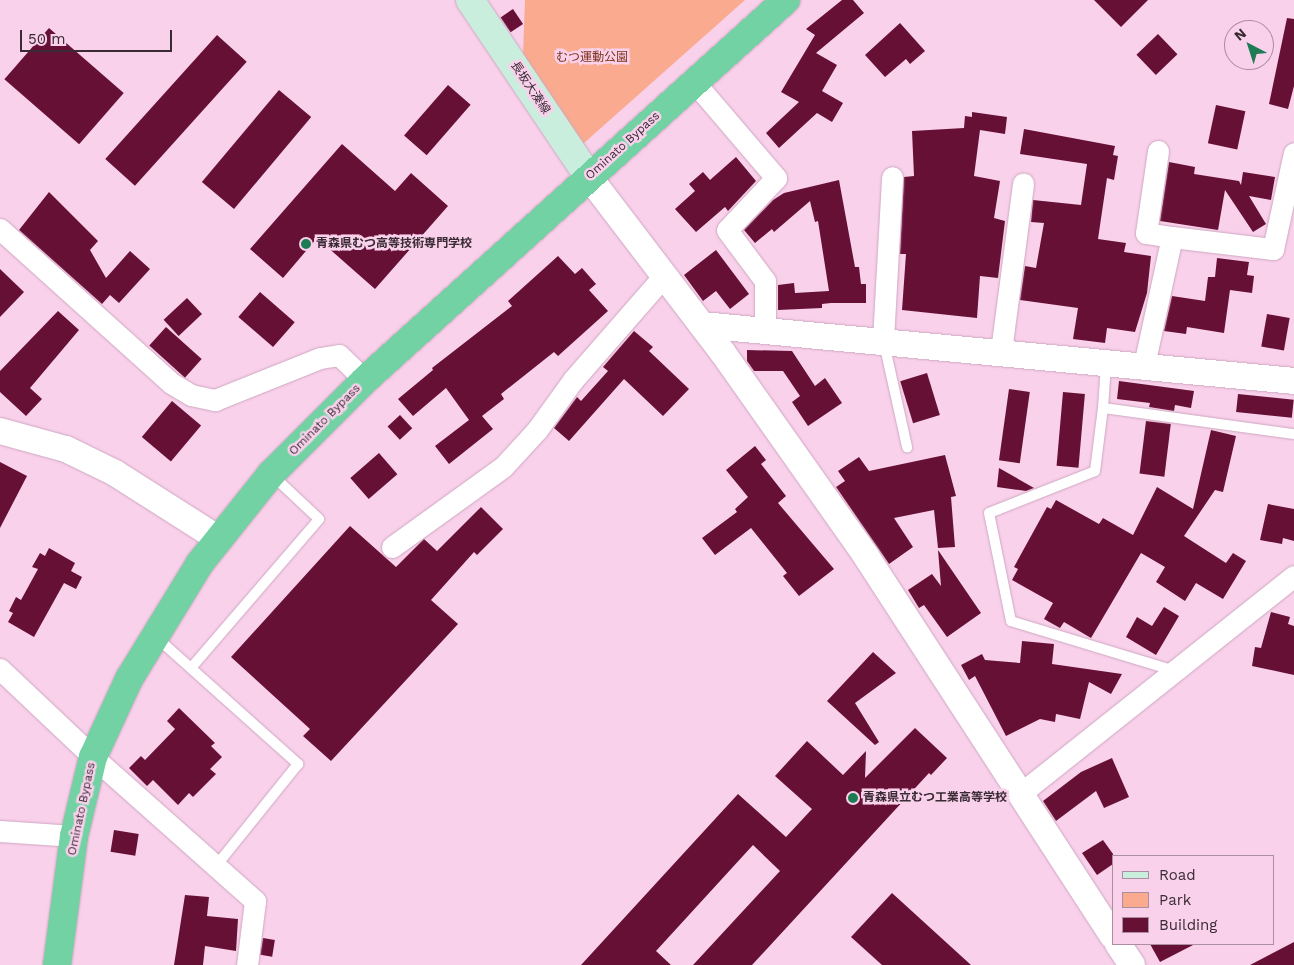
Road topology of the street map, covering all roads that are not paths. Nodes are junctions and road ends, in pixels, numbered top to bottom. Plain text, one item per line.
1 (470, 0) edge
2 (786, 0) edge
3 (694, 83) junction
4 (1158, 151) dead end
5 (1293, 165) edge
6 (589, 176) junction
7 (892, 177) dead end
8 (1023, 182) dead end
9 (0, 229) edge
10 (1172, 236) junction
11 (663, 277) junction
12 (702, 325) junction
13 (766, 330) junction
14 (883, 340) junction
15 (1000, 351) junction
16 (1106, 362) junction
17 (1144, 365) junction
18 (365, 380) junction
19 (1294, 381) edge
20 (1103, 408) junction
21 (0, 431) edge
22 (1294, 434) edge
23 (907, 447) dead end
24 (271, 474) junction
25 (219, 538) junction
26 (392, 546) dead end
27 (1294, 576) edge
28 (154, 634) junction
29 (191, 668) junction
30 (0, 669) edge
31 (1172, 670) junction
32 (93, 757) junction
33 (1020, 794) junction
34 (0, 831) edge
35 (74, 836) junction
36 (216, 866) junction
37 (1112, 934) edge
38 (1119, 945) edge
39 (59, 965) edge
40 (248, 965) edge
41 (1132, 965) edge

1 - 6 main road, 長坂大湊線
2 - 3 highway, Ominato Bypass
3 - 6 highway, Ominato Bypass
3 - 13 street
4 - 10 street
5 - 10 street
6 - 11 street
6 - 18 highway, Ominato Bypass
7 - 14 street
8 - 15 street
9 - 18 street
10 - 17 street
11 - 12 street
11 - 26 street
12 - 13 street
12 - 33 street
13 - 14 street
14 - 15 street
14 - 23 lane
15 - 16 street
16 - 17 street
16 - 20 lane
17 - 19 street
18 - 24 highway, Ominato Bypass
20 - 22 lane
20 - 31 lane
21 - 25 street
24 - 25 highway, Ominato Bypass
24 - 29 lane
25 - 28 highway, Ominato Bypass
27 - 31 street
28 - 29 lane
28 - 32 highway, Ominato Bypass
29 - 36 lane
30 - 32 street
31 - 33 street
32 - 35 highway, Ominato Bypass
32 - 36 street
33 - 37 street
34 - 35 street
35 - 39 highway, Ominato Bypass
36 - 40 street
38 - 41 street

